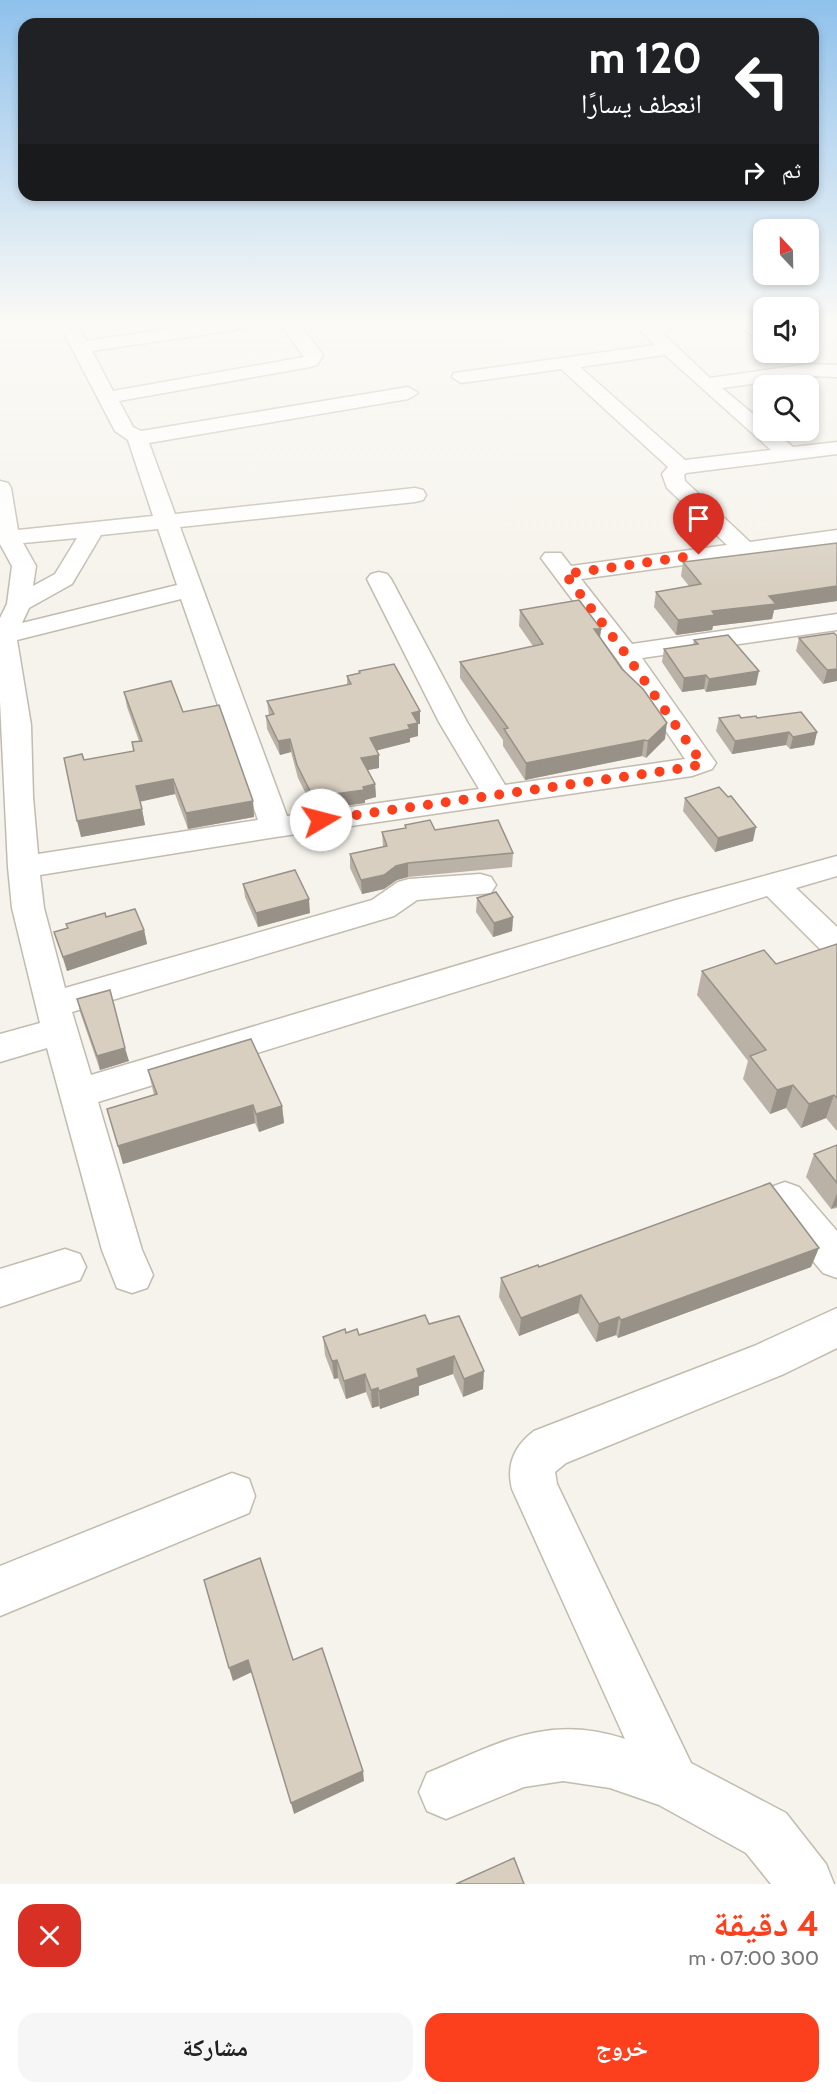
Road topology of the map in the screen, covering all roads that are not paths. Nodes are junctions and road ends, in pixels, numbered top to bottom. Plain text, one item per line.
1 (113, 410) edge
2 (308, 410) edge
3 (617, 410) edge
4 (736, 410) edge
5 (137, 437) junction
6 (837, 448) edge
7 (787, 453) junction
8 (680, 467) junction
9 (0, 488) edge
10 (415, 495) dead end
11 (166, 521) junction
12 (93, 529) junction
13 (837, 537) edge
14 (8, 538) junction
15 (744, 549) junction
16 (379, 579) dead end
17 (190, 589) junction
18 (19, 603) junction
19 (837, 622) edge
20 (2, 635) edge
21 (625, 653) junction
22 (497, 795) junction
23 (276, 827) junction
24 (837, 866) edge
25 (24, 867) junction
26 (773, 884) junction
27 (480, 885) dead end
28 (837, 946) edge
29 (58, 1017) junction
30 (0, 1048) edge
31 (77, 1094) junction
32 (785, 1199) edge
33 (837, 1260) edge
34 (65, 1267) dead end
35 (132, 1275) dead end
36 (0, 1288) edge
37 (837, 1327) edge
38 (232, 1496) dead end
39 (0, 1591) edge
40 (672, 1782) junction
41 (446, 1792) dead end
42 (806, 1884) edge

1 - 5 street
2 - 5 street
3 - 8 street
4 - 7 street
5 - 11 street
6 - 7 street
7 - 8 street
8 - 15 street
9 - 14 street
10 - 11 street
11 - 12 street
11 - 17 street
12 - 14 street
12 - 18 street
13 - 15 street
14 - 18 street
15 - 21 street
16 - 22 street
17 - 20 street
17 - 23 street
18 - 20 street
19 - 21 street
20 - 25 street
21 - 22 street
22 - 23 street
23 - 25 street
24 - 26 street
25 - 29 street
26 - 28 street
26 - 31 street
27 - 29 street
29 - 30 street
29 - 31 street
31 - 35 street
32 - 33 street
34 - 36 street
37 - 40 street
38 - 39 street
40 - 41 street
40 - 42 street

